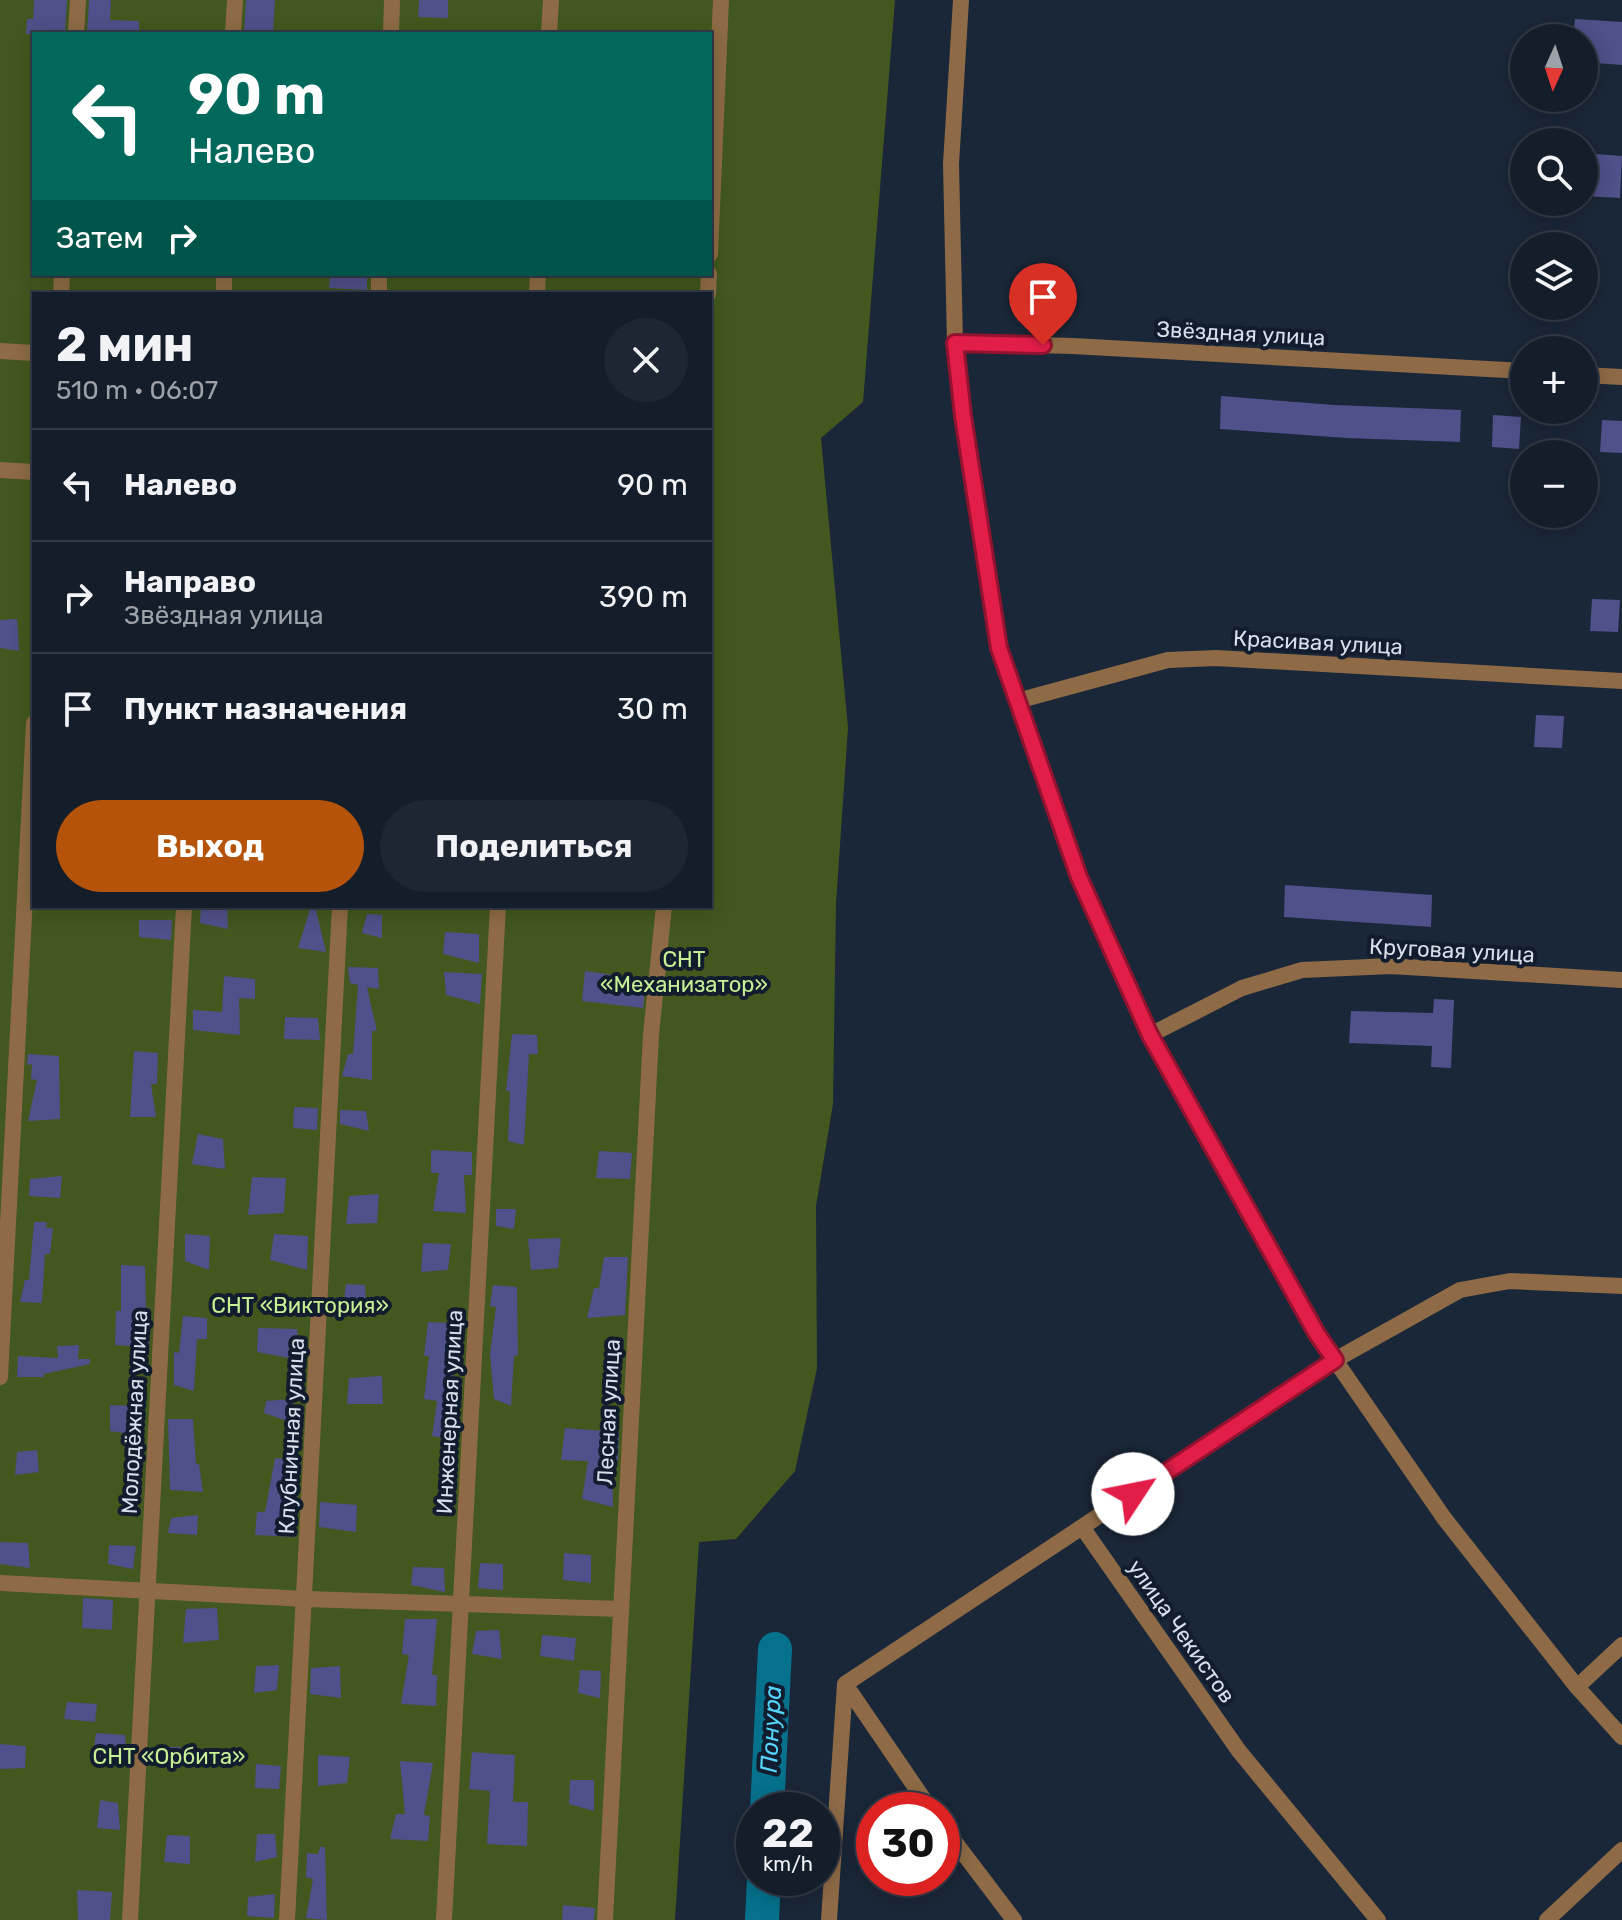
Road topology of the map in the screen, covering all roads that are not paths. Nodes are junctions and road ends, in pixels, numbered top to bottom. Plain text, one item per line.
1 (78, 0) edge
2 (235, 0) edge
3 (392, 0) edge
4 (551, 0) edge
5 (721, 0) edge
6 (961, 0) edge
7 (76, 32) edge
8 (233, 32) edge
9 (391, 32) edge
10 (549, 32) edge
11 (712, 208) edge
12 (955, 343) junction
13 (0, 351) edge
14 (32, 353) edge
15 (1510, 370) edge
16 (1598, 376) edge
17 (1622, 377) edge
18 (0, 470) edge
19 (32, 472) edge
20 (1622, 681) edge
21 (1017, 701) junction
22 (32, 761) edge
23 (184, 908) edge
24 (340, 908) edge
25 (498, 908) edge
26 (664, 908) edge
27 (1622, 980) edge
28 (1150, 1035) junction
29 (1622, 1286) edge
30 (1335, 1360) junction
31 (0, 1377) edge
32 (1082, 1527) junction
33 (0, 1583) edge
34 (146, 1589) junction
35 (305, 1599) junction
36 (461, 1605) junction
37 (620, 1609) junction
38 (1622, 1645) edge
39 (845, 1684) junction
40 (1577, 1687) junction
41 (1622, 1737) edge
42 (919, 1792) edge
43 (960, 1849) edge
44 (1622, 1850) edge
45 (130, 1920) edge
46 (287, 1920) edge
47 (444, 1920) edge
48 (605, 1920) edge
49 (829, 1920) edge
50 (1014, 1920) edge
51 (1378, 1920) edge
52 (1547, 1920) edge

1 - 7 street
2 - 8 street
3 - 9 street
4 - 10 street
5 - 11 street
6 - 12 street
12 - 15 street, Звёздная улица
12 - 21 street
13 - 14 street
16 - 17 street
18 - 19 street
20 - 21 street, Красивая улица
21 - 28 street
22 - 31 street
23 - 34 street, Молодёжная улица
24 - 35 street, Клубничная улица
25 - 36 street, Инженерная улица
26 - 37 street, Лесная улица
27 - 28 street, Круговая улица
28 - 30 street
29 - 30 street
30 - 32 street
30 - 40 street
32 - 39 street
32 - 51 street, улица Чекистов
33 - 34 street
34 - 35 street
34 - 45 street, Молодёжная улица
35 - 36 street
35 - 46 street, Клубничная улица
36 - 37 street
36 - 47 street, Инженерная улица
37 - 48 street, Лесная улица
38 - 40 street
39 - 42 street
39 - 49 street
40 - 41 street
43 - 50 street
44 - 52 street

